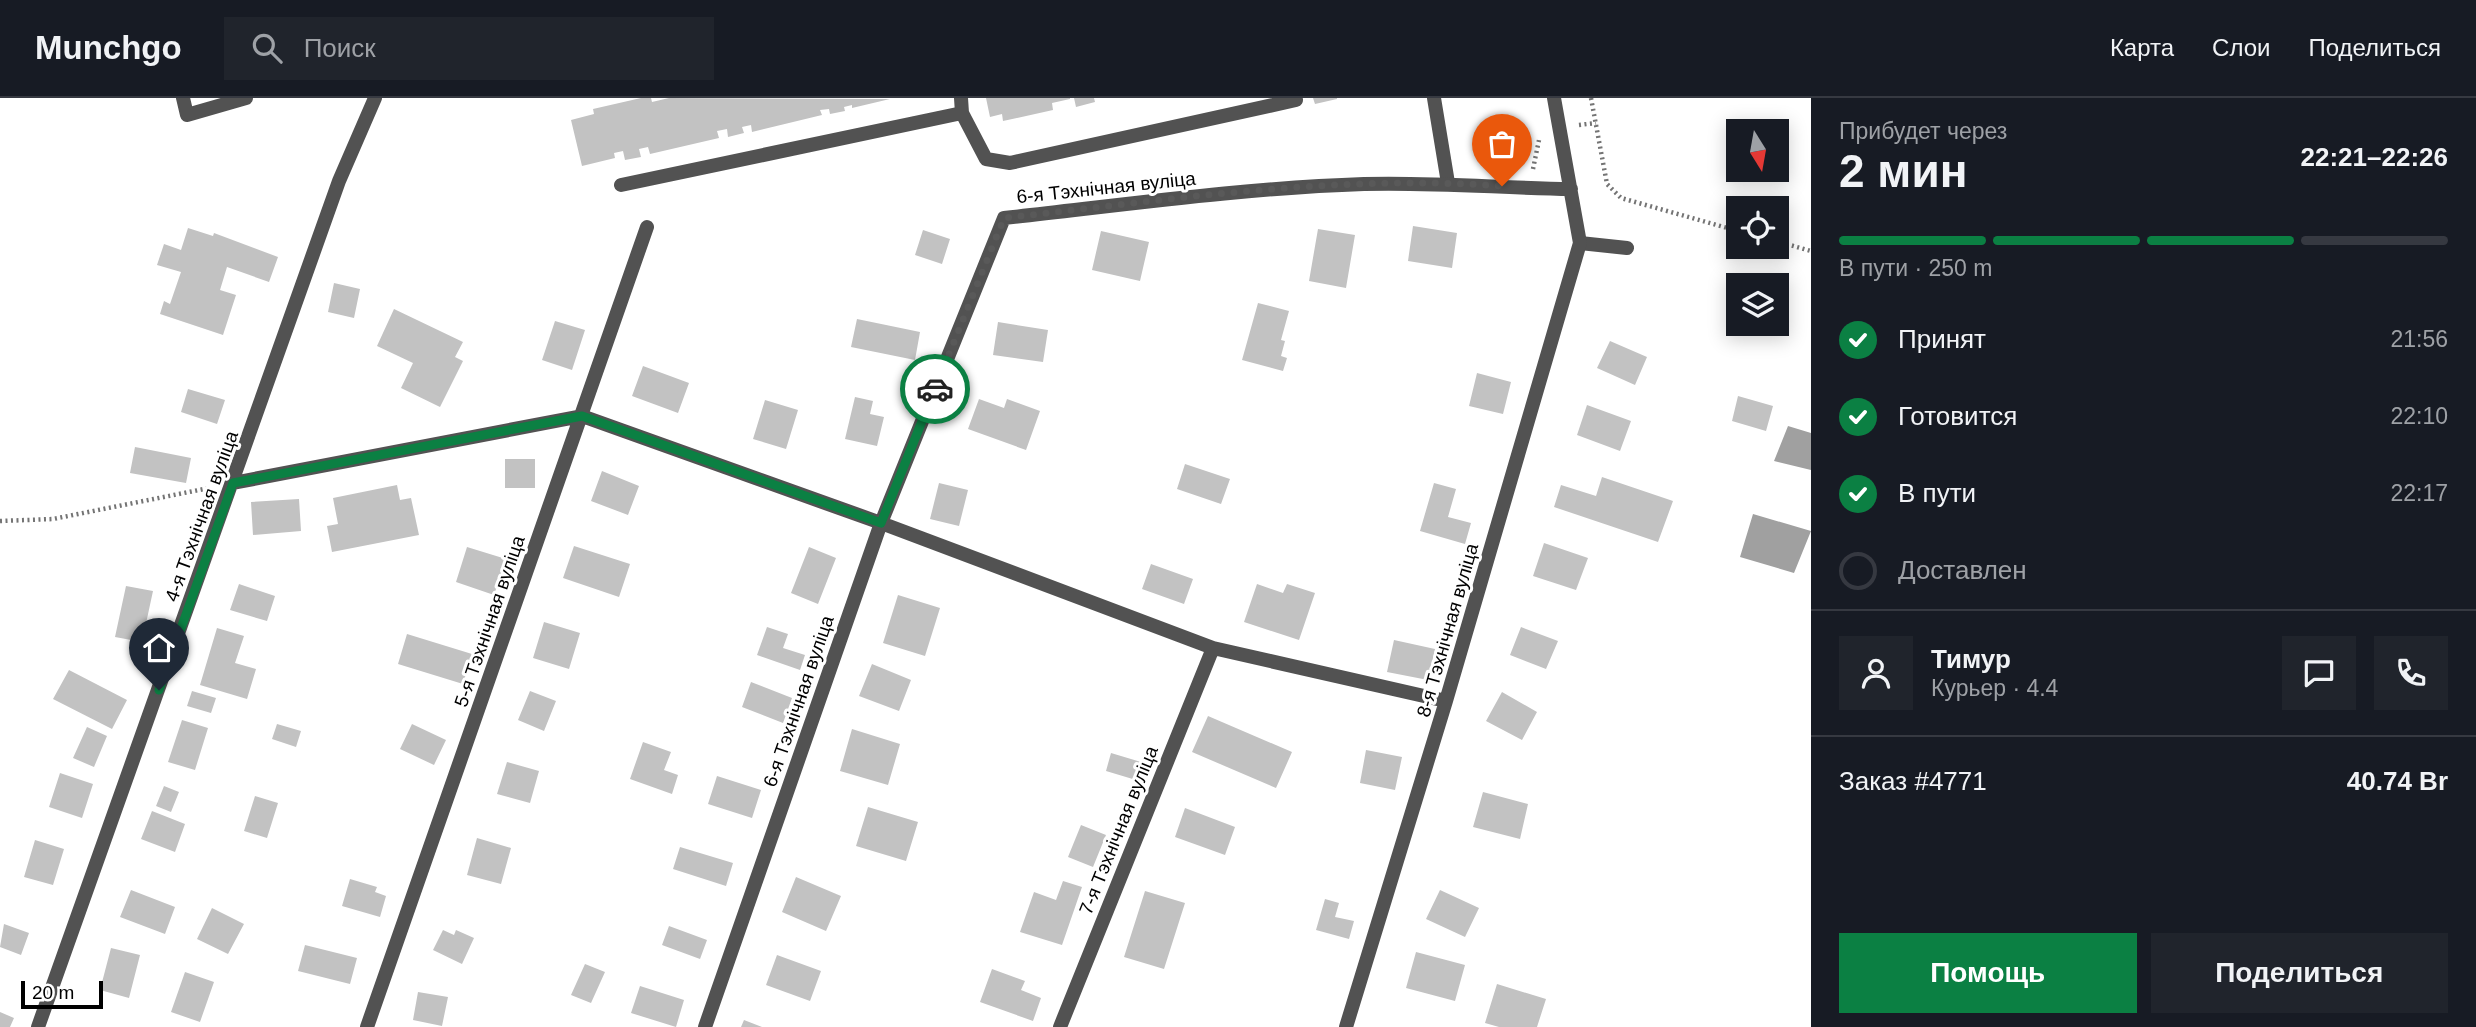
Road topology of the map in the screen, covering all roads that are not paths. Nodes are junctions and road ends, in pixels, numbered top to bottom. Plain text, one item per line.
1 (183, 98) edge
2 (246, 98) edge
3 (375, 98) edge
4 (961, 98) edge
5 (1434, 98) edge
6 (1554, 98) edge
7 (1296, 100) dead end
8 (962, 113) junction
9 (1448, 183) junction
10 (621, 185) dead end
11 (1572, 189) junction
12 (647, 227) dead end
13 (1580, 243) junction
14 (1627, 248) dead end
15 (582, 416) junction
16 (233, 483) junction
17 (881, 523) junction
18 (1213, 648) junction
19 (1446, 701) junction
20 (38, 1027) edge
21 (366, 1027) edge
22 (705, 1027) edge
23 (1060, 1027) edge
24 (1346, 1027) edge

1 - 2 street
3 - 16 street, 4-я Тэхнічная вуліца
4 - 8 street
5 - 9 street
6 - 11 street
7 - 8 street
8 - 10 street
9 - 11 street, 6-я Тэхнічная вуліца
9 - 17 street, 6-я Тэхнічная вуліца
11 - 13 street
12 - 15 street, 5-я Тэхнічная вуліца
13 - 14 street
13 - 19 street, 8-я Тэхнічная вуліца
15 - 16 street
15 - 17 street
15 - 21 street, 5-я Тэхнічная вуліца
16 - 20 street, 4-я Тэхнічная вуліца
17 - 18 street
17 - 22 street, 6-я Тэхнічная вуліца
18 - 19 street
18 - 23 street, 7-я Тэхнічная вуліца
19 - 24 street, 8-я Тэхнічная вуліца

